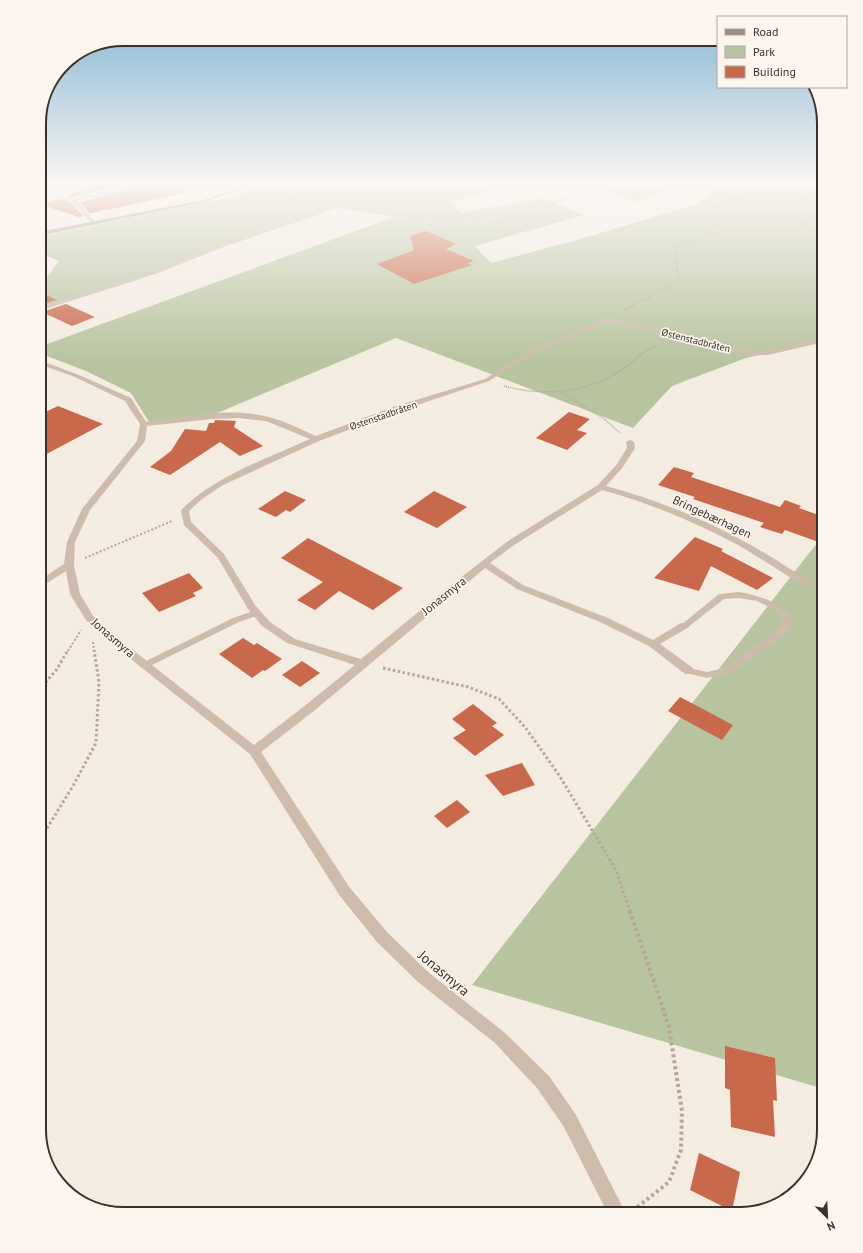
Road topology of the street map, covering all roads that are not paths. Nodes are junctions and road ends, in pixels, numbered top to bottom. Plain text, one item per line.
1 (228, 243) edge
2 (46, 307) edge
3 (817, 342) edge
4 (46, 365) edge
5 (144, 424) junction
6 (316, 439) junction
7 (630, 442) road end
8 (601, 486) junction
9 (485, 564) junction
10 (69, 565) junction
11 (46, 580) edge
12 (806, 584) dead end
13 (256, 613) junction
14 (685, 625) joint
15 (653, 644) junction
16 (362, 663) junction
17 (146, 665) junction
18 (689, 671) joint
19 (254, 751) junction
20 (613, 1207) edge

1 - 2 street
3 - 6 street, Østenstadbråten
4 - 5 street
5 - 6 street
5 - 10 street, Jonasmyra
6 - 13 street, Østenstadbråten
7 - 8 street, Jonasmyra
8 - 9 street, Jonasmyra
8 - 12 street, Bringebærhagen
9 - 15 street
9 - 16 street, Jonasmyra
10 - 11 street
10 - 17 street, Jonasmyra
13 - 16 street
13 - 17 lane
14 - 15 street
14 - 18 lane
15 - 18 street
16 - 19 street, Jonasmyra
17 - 19 street, Jonasmyra
19 - 20 street, Jonasmyra

